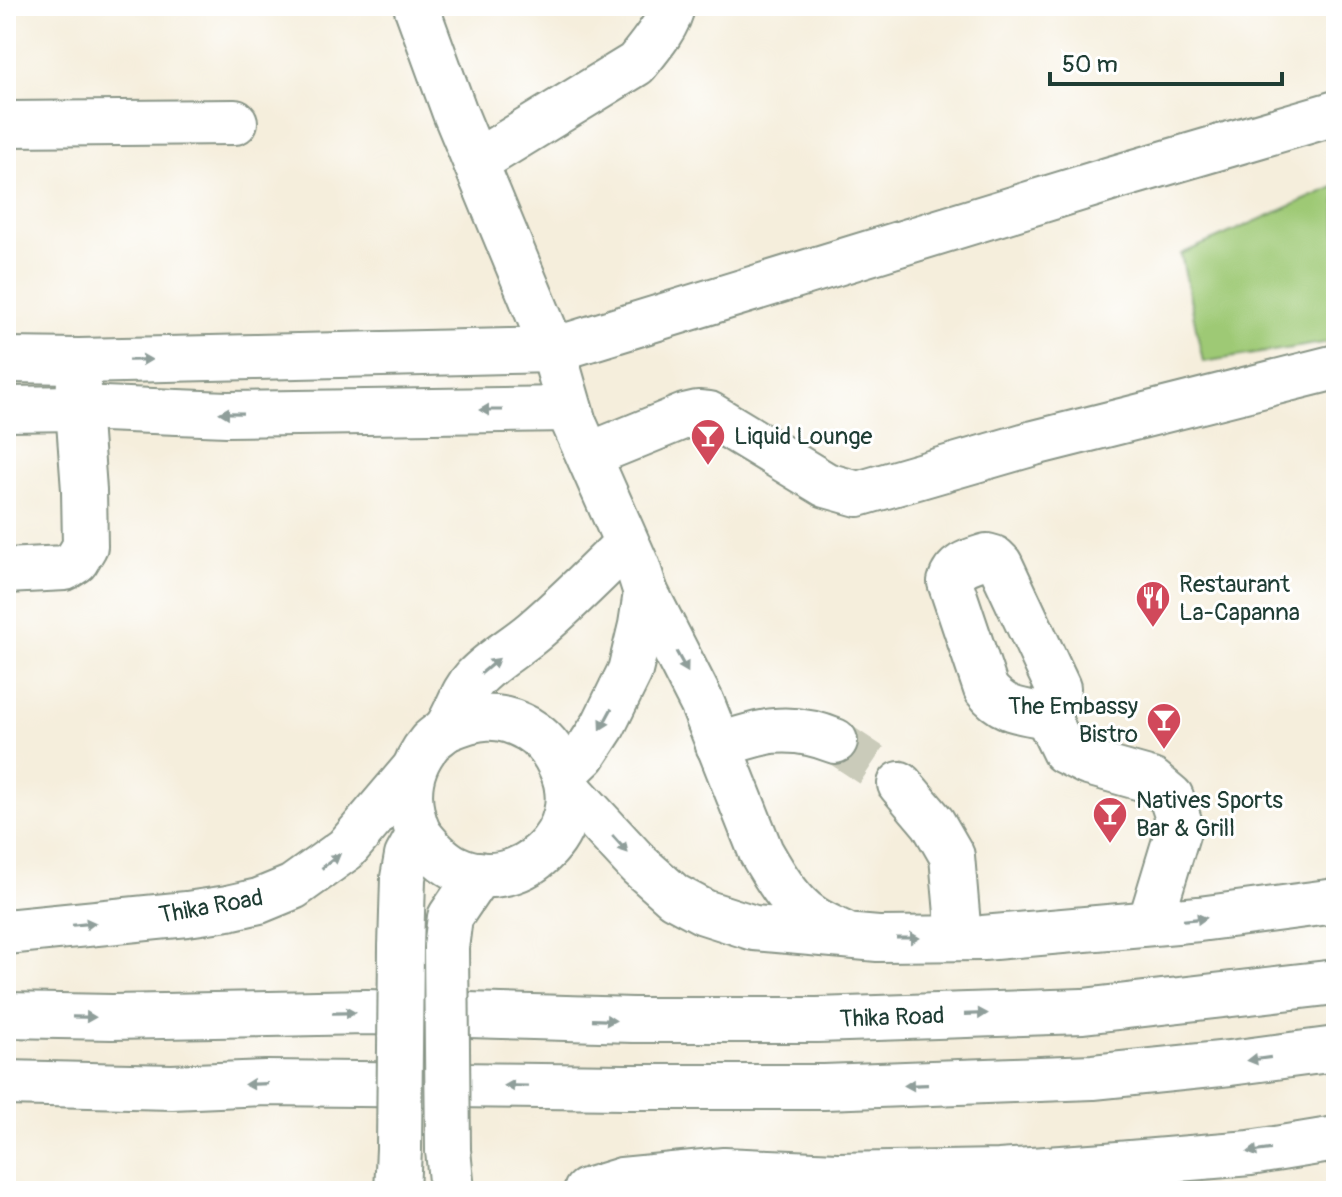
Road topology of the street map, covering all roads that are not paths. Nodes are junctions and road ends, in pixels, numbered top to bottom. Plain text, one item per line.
1 (416, 6) edge
2 (672, 6) edge
3 (1336, 113) edge
4 (235, 122) dead end
5 (6, 124) edge
6 (476, 162) junction
7 (553, 350) junction
8 (414, 353) junction
9 (6, 360) edge
10 (79, 361) junction
11 (1336, 367) edge
12 (78, 408) junction
13 (6, 409) edge
14 (569, 409) junction
15 (417, 410) junction
16 (589, 455) junction
17 (626, 544) junction
18 (6, 571) edge
19 (646, 593) junction
20 (1047, 716) dead end
21 (446, 729) junction
22 (835, 741) tunnel mouth
23 (718, 745) junction
24 (413, 770) junction
25 (566, 781) junction
26 (900, 784) tunnel mouth
27 (419, 834) junction
28 (479, 874) junction
29 (1336, 901) edge
30 (1150, 923) junction
31 (6, 932) edge
32 (853, 937) junction
33 (959, 937) junction
34 (1336, 982) edge
35 (6, 1015) edge
36 (1336, 1049) edge
37 (6, 1083) edge
38 (1336, 1139) edge
39 (398, 1170) edge
40 (450, 1170) edge
41 (586, 1191) edge

1 - 6 main road
2 - 6 main road
3 - 7 main road
4 - 5 main road
6 - 7 main road
7 - 8 main road
7 - 14 main road
10 -> 8 main road
8 - 15 main road
9 - 10 main road
10 - 12 main road
11 - 16 main road
12 - 13 main road
15 -> 12 main road
12 - 18 main road
14 -> 15 main road
14 - 16 main road
16 - 17 main road
17 - 19 main road
21 -> 17 main road
19 -> 23 main road
19 -> 25 main road
20 - 30 main road
21 - 24 main road, Thika Road
21 - 25 main road
22 - 23 main road
23 - 32 main road
24 - 27 main road
31 -> 24 main road, Thika Road
25 - 28 main road
25 -> 32 main road
26 - 33 main road
27 - 28 main road
27 - 39 main road, bridge
28 - 40 main road, bridge
30 -> 29 main road
30 - 33 main road
32 -> 33 main road
35 -> 34 main road, Thika Road
36 -> 37 main road
38 -> 41 main road

